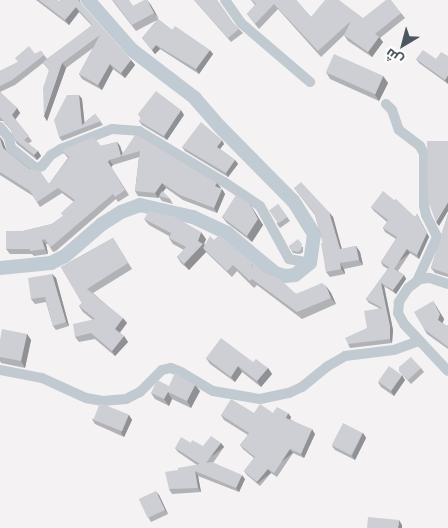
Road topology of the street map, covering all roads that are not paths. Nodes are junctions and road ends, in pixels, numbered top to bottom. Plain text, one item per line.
1 (88, 0) edge
2 (225, 0) edge
3 (310, 82) dead end
4 (386, 104) dead end
5 (0, 127) edge
6 (310, 263) junction
7 (0, 268) edge
8 (417, 281) junction
9 (448, 284) edge
10 (419, 341) junction
11 (0, 370) edge
12 (448, 371) edge

1 - 6 main road
2 - 3 street
4 - 8 street
5 - 6 street
6 - 7 main road
8 - 9 street
8 - 10 street
10 - 11 street
10 - 12 street

